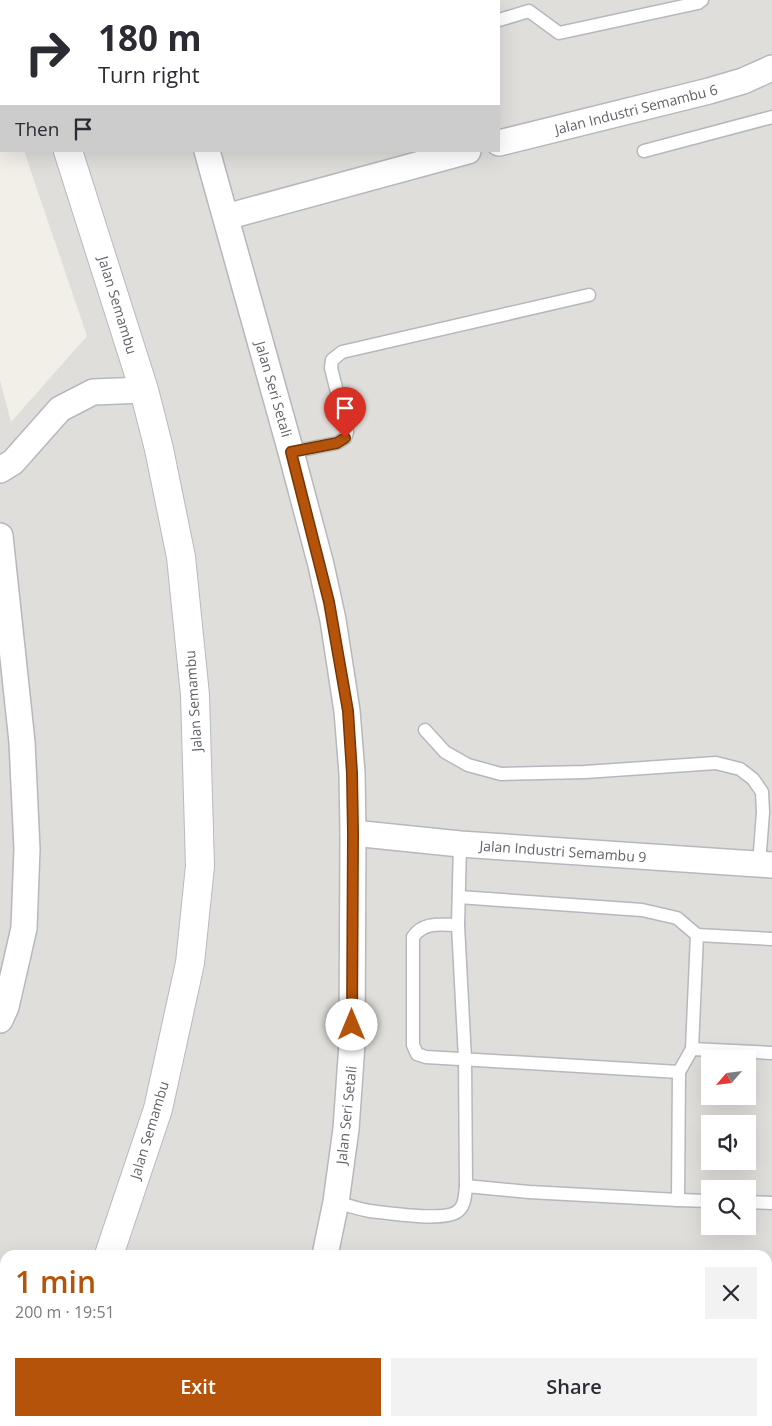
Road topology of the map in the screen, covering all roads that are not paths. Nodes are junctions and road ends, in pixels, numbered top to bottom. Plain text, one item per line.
1 (702, 0) edge
2 (500, 20) edge
3 (772, 68) edge
4 (772, 117) edge
5 (500, 144) edge
6 (644, 151) dead end
7 (68, 152) edge
8 (206, 152) edge
9 (464, 152) edge
10 (226, 216) junction
11 (588, 295) dead end
12 (144, 390) junction
13 (291, 452) junction
14 (0, 470) edge
15 (0, 536) edge
16 (3, 595) edge
17 (424, 730) dead end
18 (353, 833) junction
19 (460, 844) junction
20 (766, 865) edge
21 (459, 897) junction
22 (458, 925) junction
23 (697, 935) junction
24 (772, 939) edge
25 (0, 1020) edge
26 (692, 1049) junction
27 (772, 1053) edge
28 (465, 1060) junction
29 (679, 1072) junction
30 (466, 1186) junction
31 (678, 1200) junction
32 (701, 1201) edge
33 (336, 1202) junction
34 (756, 1202) edge
35 (772, 1203) edge
36 (111, 1250) edge
37 (326, 1250) edge

1 - 2 lane
3 - 5 street, Jalan Industri Semambu 6
4 - 6 lane
7 - 12 main road, Jalan Semambu
8 - 10 street, Jalan Seri Setali
9 - 10 street
10 - 13 street, Jalan Seri Setali
11 - 13 lane
12 - 14 street
12 - 36 main road, Jalan Semambu
13 - 18 street, Jalan Seri Setali
15 - 16 street
16 - 25 street
17 - 20 lane
18 - 19 street, Jalan Industri Semambu 9
18 - 33 street, Jalan Seri Setali
19 - 20 street, Jalan Industri Semambu 9
19 - 21 lane
21 - 22 lane
21 - 23 lane
22 - 28 lane
22 - 28 lane
23 - 24 lane
23 - 26 lane
26 - 27 lane
26 - 29 lane
28 - 29 lane
28 - 30 lane
29 - 31 lane
30 - 31 lane
30 - 33 lane
31 - 32 lane
33 - 37 street, Jalan Seri Setali
34 - 35 lane

